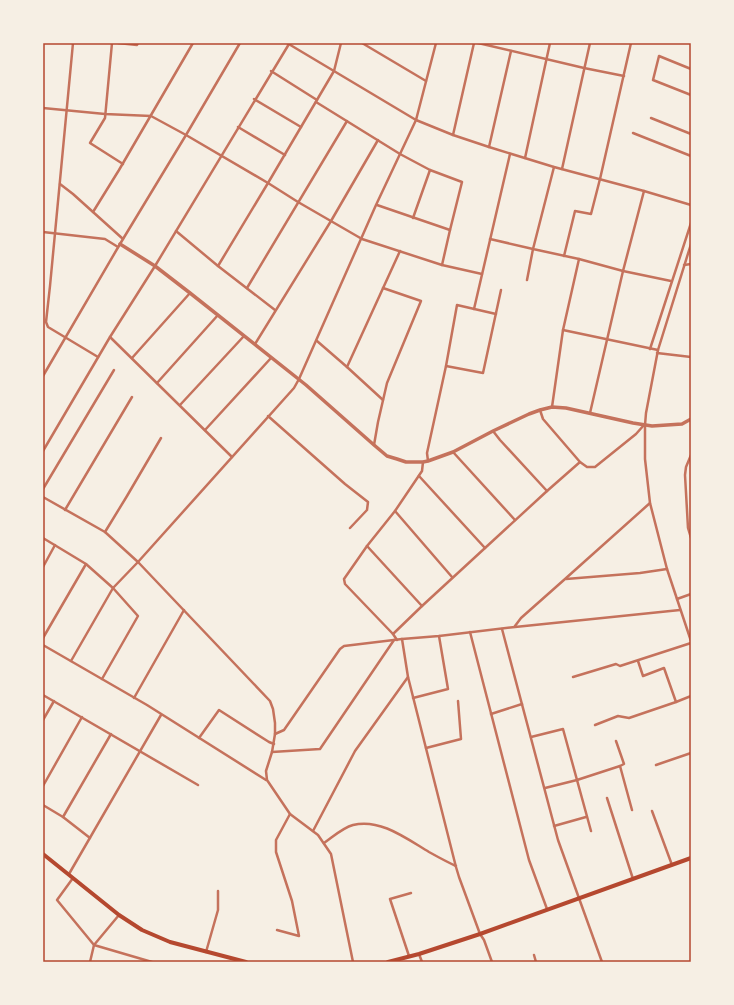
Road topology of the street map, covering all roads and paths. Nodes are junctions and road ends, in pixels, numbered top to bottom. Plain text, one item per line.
1 (72, 43) edge
2 (112, 43) edge
3 (118, 43) edge
4 (138, 43) edge
5 (193, 43) edge
6 (240, 43) edge
7 (341, 43) edge
8 (362, 43) edge
9 (436, 43) edge
10 (474, 43) edge
11 (478, 43) edge
12 (550, 43) edge
13 (590, 43) edge
14 (631, 43) edge
15 (288, 44) edge
16 (511, 50) junction
17 (547, 58) junction
18 (584, 68) junction
19 (691, 69) edge
20 (271, 71) junction
21 (334, 71) junction
22 (624, 76) junction
23 (426, 81) junction
24 (691, 95) edge
25 (254, 100) junction
26 (316, 101) junction
27 (43, 108) edge
28 (66, 110) junction
29 (105, 114) junction
30 (151, 116) junction
31 (651, 118) dead end
32 (416, 120) junction
33 (347, 121) junction
34 (238, 127) junction
35 (301, 127) junction
36 (632, 133) dead end
37 (691, 134) edge
38 (186, 135) junction
39 (453, 135) junction
40 (378, 140) junction
41 (489, 147) junction
42 (400, 154) junction
43 (510, 154) junction
44 (285, 155) junction
45 (222, 156) junction
46 (691, 156) edge
47 (525, 158) junction
48 (122, 164) junction
49 (554, 167) junction
50 (562, 169) junction
51 (430, 170) junction
52 (600, 179) junction
53 (268, 183) junction
54 (59, 184) junction
55 (644, 191) junction
56 (298, 202) junction
57 (376, 205) junction
58 (691, 205) edge
59 (93, 212) junction
60 (413, 218) junction
61 (331, 220) junction
62 (691, 223) edge
63 (450, 230) junction
64 (176, 231) junction
65 (43, 232) edge
66 (55, 233) junction
67 (362, 239) junction
68 (490, 239) junction
69 (123, 240) junction
70 (691, 244) edge
71 (119, 246) junction
72 (533, 249) junction
73 (400, 251) junction
74 (564, 256) junction
75 (579, 259) junction
76 (691, 264) edge
77 (442, 265) junction
78 (684, 265) junction
79 (155, 266) junction
80 (218, 266) junction
81 (623, 271) junction
82 (482, 274) junction
83 (527, 280) dead end
84 (672, 281) junction
85 (247, 288) junction
86 (383, 288) junction
87 (502, 290) dead end
88 (190, 293) junction
89 (474, 309) junction
90 (275, 310) junction
91 (496, 314) junction
92 (218, 315) junction
93 (563, 330) junction
94 (244, 336) junction
95 (110, 337) junction
96 (66, 338) junction
97 (607, 339) junction
98 (316, 341) junction
99 (255, 344) junction
100 (650, 349) junction
101 (658, 352) junction
102 (98, 357) junction
103 (691, 357) edge
104 (132, 358) junction
105 (271, 358) junction
106 (446, 366) junction
107 (347, 368) junction
108 (114, 370) dead end
109 (43, 376) edge
110 (299, 380) junction
111 (157, 383) junction
112 (132, 397) dead end
113 (383, 400) junction
114 (180, 405) junction
115 (552, 407) junction
116 (540, 410) junction
117 (590, 413) junction
118 (268, 416) junction
119 (691, 419) edge
120 (644, 425) junction
121 (205, 430) junction
122 (493, 431) junction
123 (161, 438) dead end
124 (374, 446) junction
125 (43, 451) edge
126 (453, 452) junction
127 (691, 455) edge
128 (232, 457) junction
129 (428, 461) junction
130 (423, 462) junction
131 (580, 462) junction
132 (418, 476) junction
133 (43, 489) edge
134 (547, 491) junction
135 (43, 497) edge
136 (650, 503) junction
137 (65, 510) junction
138 (395, 511) junction
139 (515, 520) junction
140 (350, 528) dead end
141 (105, 532) junction
142 (43, 538) edge
143 (691, 538) edge
144 (56, 545) junction
145 (368, 546) junction
146 (484, 548) junction
147 (138, 562) junction
148 (86, 564) junction
149 (43, 568) edge
150 (667, 569) junction
151 (452, 578) junction
152 (565, 579) junction
153 (113, 588) junction
154 (691, 594) edge
155 (677, 599) junction
156 (422, 606) junction
157 (184, 610) junction
158 (680, 610) junction
159 (515, 627) junction
160 (502, 629) junction
161 (470, 632) junction
162 (392, 634) junction
163 (439, 636) junction
164 (43, 638) edge
165 (402, 639) junction
166 (395, 640) junction
167 (691, 642) edge
168 (43, 645) edge
169 (71, 661) junction
170 (638, 661) junction
171 (408, 677) junction
172 (573, 677) dead end
173 (102, 679) junction
174 (43, 694) edge
175 (691, 696) edge
176 (134, 698) junction
177 (413, 698) junction
178 (54, 701) junction
179 (458, 701) dead end
180 (676, 702) junction
181 (522, 704) junction
182 (490, 714) junction
183 (161, 715) junction
184 (82, 717) junction
185 (43, 720) edge
186 (594, 725) dead end
187 (111, 734) junction
188 (275, 734) junction
189 (531, 737) junction
190 (199, 738) junction
191 (616, 741) dead end
192 (274, 744) junction
193 (426, 748) junction
194 (140, 751) junction
195 (272, 752) junction
196 (691, 753) edge
197 (656, 765) dead end
198 (620, 766) junction
199 (267, 780) junction
200 (577, 780) junction
201 (198, 785) dead end
202 (43, 786) edge
203 (545, 788) junction
204 (607, 798) dead end
205 (43, 805) edge
206 (632, 810) dead end
207 (652, 811) dead end
208 (290, 814) junction
209 (63, 817) junction
210 (586, 817) junction
211 (554, 826) junction
212 (313, 831) junction
213 (591, 831) dead end
214 (90, 838) junction
215 (324, 843) junction
216 (43, 854) edge
217 (691, 858) edge
218 (672, 865) junction
219 (456, 867) junction
220 (69, 874) junction
221 (73, 878) junction
222 (634, 879) junction
223 (218, 891) dead end
224 (410, 893) dead end
225 (578, 898) junction
226 (547, 909) junction
227 (119, 915) junction
228 (277, 930) dead end
229 (480, 934) junction
230 (94, 945) junction
231 (206, 952) junction
232 (419, 954) junction
233 (534, 955) dead end
234 (409, 956) junction
235 (224, 957) junction
236 (90, 962) edge
237 (152, 962) edge
238 (223, 962) edge
239 (246, 962) edge
240 (353, 962) edge
241 (388, 962) edge
242 (422, 962) edge
243 (492, 962) edge
244 (536, 962) edge
245 (602, 962) edge

1 - 28 street
2 - 29 street
3 - 4 street
5 - 30 street
6 - 38 street
7 - 21 street
8 - 23 street
9 - 23 street
10 - 39 street
11 - 16 street
12 - 17 street
13 - 18 street
14 - 22 street
15 - 20 street
15 - 21 street
16 - 17 street
16 - 41 street
17 - 18 street
17 - 47 street
18 - 22 street
18 - 50 street
19 - 24 street
20 - 25 street
20 - 26 street
21 - 26 street
21 - 32 street
22 - 52 street
23 - 32 street
25 - 34 street
25 - 35 street
26 - 33 street
26 - 35 street
27 - 28 street
28 - 29 street
28 - 54 street
29 - 30 street
29 - 48 street
30 - 38 street
30 - 48 street
31 - 37 street
32 - 39 street
32 - 42 street
33 - 40 street
33 - 56 street
34 - 44 street
34 - 45 street
35 - 44 street
36 - 46 street
38 - 45 street
38 - 69 street
39 - 41 street
40 - 42 street
40 - 61 street
41 - 43 street
42 - 51 street
42 - 57 street
43 - 47 street
43 - 68 street
44 - 53 street
45 - 53 street
45 - 64 street
47 - 49 street
48 - 59 street
49 - 50 street
49 - 72 street
50 - 52 street
51 - 60 street
51 - 63 street
52 - 55 street
52 - 74 street
53 - 56 street
53 - 80 street
54 - 59 street
54 - 66 street
55 - 58 street
55 - 81 street
56 - 61 street
56 - 85 street
57 - 60 street
57 - 67 street
59 - 69 street
60 - 63 street
61 - 67 street
61 - 90 street
62 - 84 street
63 - 77 street
64 - 79 street
64 - 80 street
65 - 66 street
66 - 71 street
66 - 96 street
67 - 73 street
67 - 98 street
68 - 72 street
68 - 82 street
69 - 71 street
70 - 78 street
71 - 79 street
71 - 96 street
72 - 74 street
72 - 83 street
73 - 77 street
73 - 86 street
74 - 75 street
75 - 81 street
75 - 93 street
76 - 78 street
77 - 82 street
78 - 101 street
79 - 88 street
79 - 95 street
80 - 85 street
81 - 84 street
81 - 97 street
82 - 89 street
84 - 100 street
85 - 90 street
86 - 107 street
86 - 113 street
87 - 91 street
88 - 92 street
88 - 104 street
89 - 91 street
89 - 106 street
90 - 99 street
91 - 106 street
92 - 94 street
92 - 111 street
93 - 97 street
93 - 115 street
94 - 99 street
94 - 114 street
95 - 102 street
95 - 104 street
96 - 102 street
96 - 109 street
97 - 100 street
97 - 117 street
98 - 107 street
98 - 110 street
99 - 105 street
100 - 101 street
101 - 103 street
101 - 120 street
102 - 125 street
104 - 111 street
105 - 110 street
105 - 121 street
106 - 129 street
107 - 113 street
108 - 133 street
110 - 118 street
110 - 124 street
111 - 114 street
112 - 137 street
113 - 124 street
114 - 121 street
115 - 116 street
115 - 117 street
116 - 122 street
116 - 131 street
117 - 120 street
118 - 128 street
118 - 140 street
119 - 120 street
120 - 131 street
120 - 136 street
121 - 128 street
122 - 126 street
122 - 134 street
123 - 141 street
124 - 130 street
126 - 129 street
126 - 139 street
127 - 143 street
128 - 147 street
129 - 130 street
130 - 132 street
131 - 134 street
132 - 138 street
132 - 146 street
134 - 139 street
135 - 137 street
136 - 150 street
136 - 152 street
137 - 141 street
138 - 145 street
138 - 151 street
139 - 146 street
141 - 147 street
142 - 144 street
144 - 148 street
144 - 149 street
145 - 156 street
145 - 162 street
146 - 151 street
147 - 153 street
147 - 157 street
148 - 153 street
148 - 164 street
150 - 152 street
150 - 155 street
151 - 156 street
152 - 159 street
153 - 169 street
153 - 173 street
154 - 155 street
155 - 158 street
156 - 162 street
157 - 176 street
157 - 188 street
158 - 159 street
158 - 167 street
159 - 160 street
160 - 161 street
160 - 181 street
161 - 163 street
161 - 182 street
162 - 166 street
163 - 165 street
163 - 177 street
165 - 166 street
165 - 171 street
166 - 188 street
166 - 195 street
167 - 170 street
168 - 169 street
169 - 173 street
170 - 172 street
170 - 180 street
171 - 177 street
171 - 212 street
173 - 176 street
174 - 178 street
175 - 180 street
176 - 183 street
177 - 193 street
178 - 184 street
178 - 185 street
179 - 193 street
180 - 186 street
181 - 182 street
181 - 189 street
182 - 226 street
183 - 190 street
183 - 194 street
184 - 187 street
184 - 202 street
187 - 194 street
187 - 209 street
188 - 192 street
189 - 200 street
189 - 203 street
190 - 192 street
190 - 199 street
191 - 198 street
192 - 195 street
193 - 219 street
194 - 201 street
194 - 214 street
195 - 199 street
196 - 197 street
198 - 200 street
198 - 206 street
199 - 208 street
200 - 203 street
200 - 210 street
203 - 211 street
204 - 222 street
205 - 209 street
207 - 218 street
208 - 212 street
208 - 228 street
209 - 214 street
210 - 211 street
210 - 213 street
211 - 225 street
212 - 215 street
214 - 220 street
215 - 219 street
215 - 240 street
216 - 220 main road
217 - 218 main road
218 - 222 main road
219 - 229 street
220 - 221 main road
221 - 227 main road
221 - 230 street
222 - 225 main road
223 - 231 street
224 - 234 street
225 - 226 main road
225 - 245 street
226 - 229 main road
227 - 230 street
227 - 231 main road
229 - 232 main road
229 - 243 street
230 - 236 street
230 - 237 street
231 - 235 main road
232 - 234 main road
232 - 242 street
233 - 244 street
234 - 241 main road
235 - 238 street
235 - 239 main road

